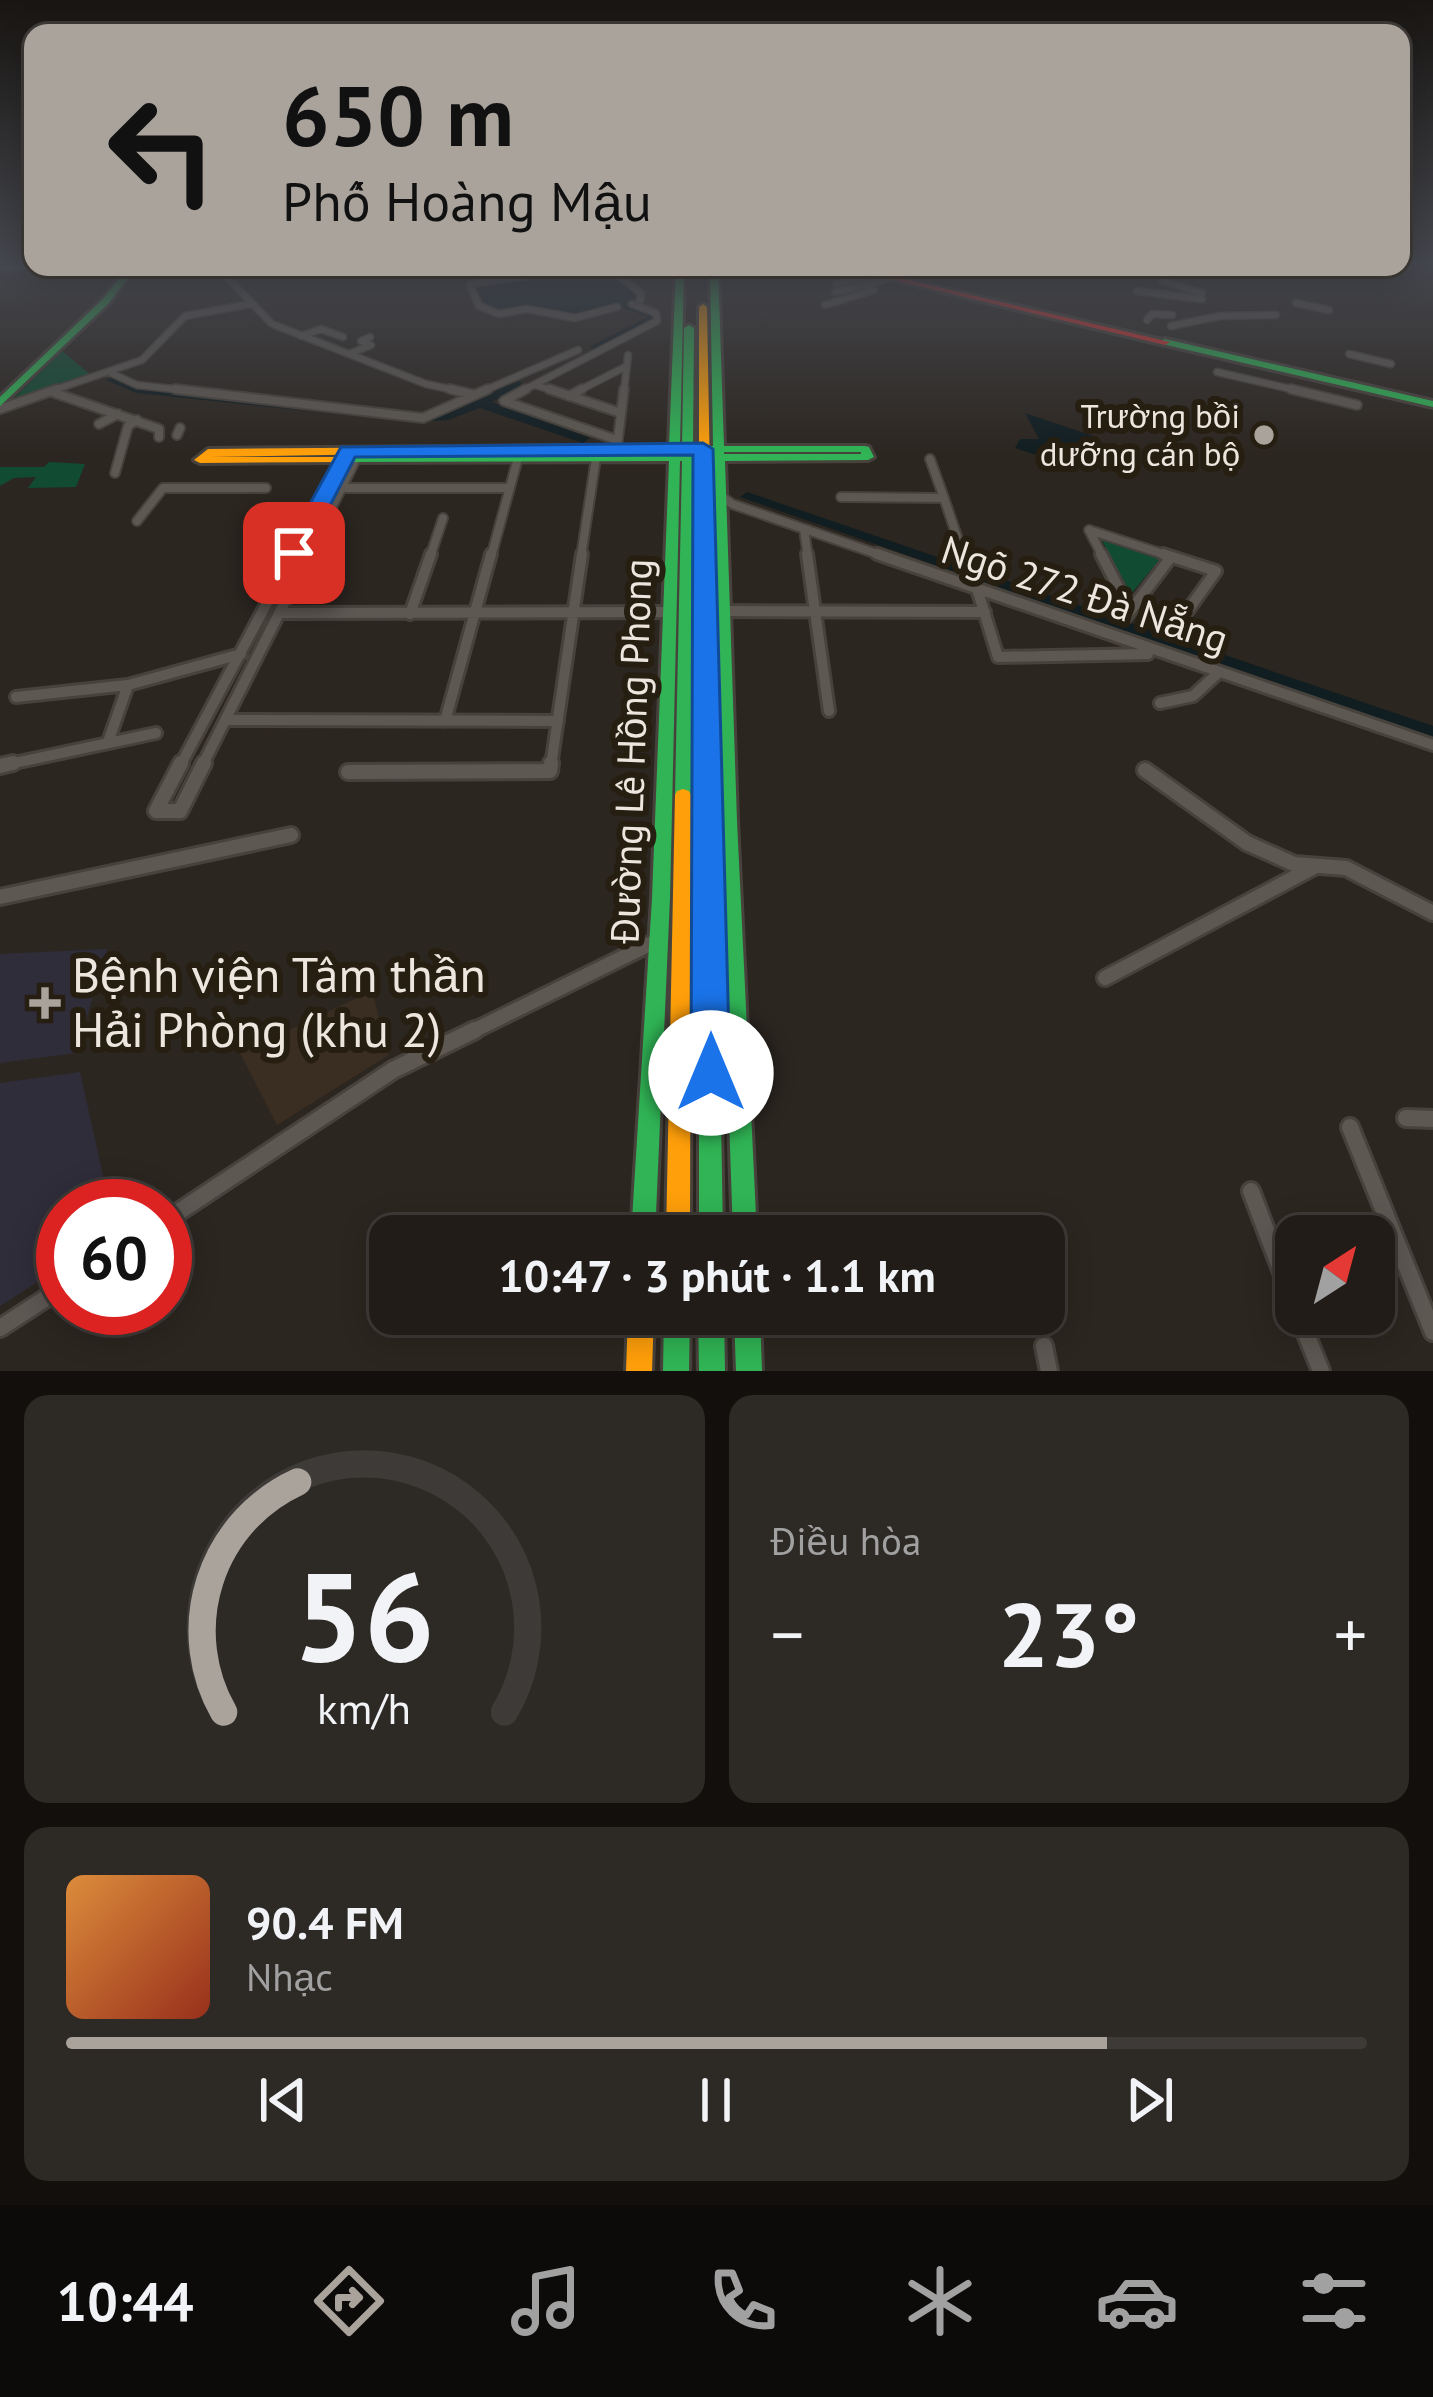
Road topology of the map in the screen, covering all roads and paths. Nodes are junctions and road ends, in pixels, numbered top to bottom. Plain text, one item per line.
1 (73, 326) edge
2 (171, 326) edge
3 (276, 326) edge
4 (644, 326) edge
5 (696, 326) edge
6 (703, 326) edge
7 (1135, 326) edge
8 (1145, 328) joint
9 (299, 336) junction
10 (343, 337) dead end
11 (370, 337) dead end
12 (578, 350) dead end
13 (349, 353) junction
14 (1349, 354) dead end
15 (628, 355) dead end
16 (1391, 364) dead end
17 (625, 368) junction
18 (1217, 371) dead end
19 (111, 373) junction
20 (515, 378) junction
21 (532, 384) junction
22 (52, 392) junction
23 (478, 396) junction
24 (569, 396) junction
25 (0, 399) edge
26 (1357, 404) dead end
27 (1433, 404) edge
28 (621, 413) junction
29 (118, 415) junction
30 (136, 420) junction
31 (99, 424) dead end
32 (159, 437) dead end
33 (617, 445) junction
34 (555, 454) junction
35 (696, 454) junction
36 (352, 455) junction
37 (284, 456) dead end
38 (518, 458) junction
39 (596, 458) junction
40 (930, 459) dead end
41 (116, 473) dead end
42 (266, 488) dead end
43 (341, 488) junction
44 (509, 488) junction
45 (724, 496) junction
46 (841, 497) dead end
47 (944, 498) junction
48 (442, 518) dead end
49 (137, 521) dead end
50 (804, 529) junction
51 (1171, 557) junction
52 (967, 564) dead end
53 (978, 592) junction
54 (816, 610) junction
55 (722, 611) junction
56 (985, 612) junction
57 (280, 613) junction
58 (573, 613) junction
59 (668, 613) junction
60 (410, 614) junction
61 (475, 614) junction
62 (1172, 634) dead end
63 (243, 654) junction
64 (1157, 654) junction
65 (1217, 674) junction
66 (1235, 676) junction
67 (128, 685) junction
68 (16, 697) dead end
69 (1160, 703) dead end
70 (829, 711) dead end
71 (226, 721) junction
72 (445, 721) junction
73 (557, 721) junction
74 (156, 733) dead end
75 (108, 742) junction
76 (1433, 745) edge
77 (190, 753) junction
78 (209, 754) junction
79 (0, 766) edge
80 (1145, 770) dead end
81 (348, 772) dead end
82 (291, 835) dead end
83 (1317, 864) junction
84 (0, 897) edge
85 (1433, 913) edge
86 (657, 940) junction
87 (683, 941) junction
88 (1105, 978) dead end
89 (1406, 1118) dead end
90 (1433, 1119) edge
91 (1350, 1127) dead end
92 (1251, 1191) dead end
93 (192, 1203) edge
94 (645, 1215) edge
95 (678, 1215) edge
96 (711, 1215) edge
97 (744, 1215) edge
98 (1275, 1254) edge
99 (36, 1305) edge
100 (0, 1328) edge
101 (1433, 1332) edge
102 (640, 1335) edge
103 (677, 1335) edge
104 (711, 1335) edge
105 (747, 1335) edge
106 (1307, 1335) edge
107 (1044, 1346) dead end
108 (639, 1371) edge
109 (676, 1371) edge
110 (712, 1371) edge
111 (748, 1371) edge
112 (1049, 1371) edge
113 (1321, 1371) edge

1 - 25 main road
2 - 19 street
3 - 9 street
4 - 21 street
5 - 35 main road, Đường Lê Hồng Phong
6 - 35 main road, Đường Lê Hồng Phong
7 - 8 main road
8 - 27 main road
9 - 10 street
9 - 13 street
11 - 13 street
12 - 20 street
13 - 23 street
14 - 16 street
15 - 17 street
17 - 24 street
17 - 28 street
18 - 26 street
19 - 22 street
19 - 23 street
20 - 21 street
20 - 23 street
21 - 24 street
21 - 33 street
22 - 25 street
22 - 29 street
24 - 28 street
28 - 33 street
29 - 30 street
29 - 31 street
30 - 32 street
30 - 41 street
33 - 34 main road
33 - 35 main road
34 - 36 main road
34 - 38 main road
34 - 39 main road
35 - 35 main road
35 - 39 main road
35 - 45 main road, Đường Lê Hồng Phong
35 - 59 main road, Đường Lê Hồng Phong
35 - 87 main road, Đường Lê Hồng Phong
35 - 96 main road, Đường Lê Hồng Phong
36 - 37 main road
36 - 38 main road
36 - 43 street
36 - 63 street
38 - 44 street
39 - 58 street
40 - 47 street
42 - 49 street
43 - 44 street
43 - 57 street
44 - 61 street
45 - 50 street, Ngõ 272 Đà Nẵng
45 - 55 main road, Đường Lê Hồng Phong
45 - 66 street
46 - 47 street
47 - 52 street
48 - 60 street
50 - 53 street, Ngõ 272 Đà Nẵng
50 - 54 street
51 - 51 street
51 - 62 street
53 - 56 street
53 - 64 street, Ngõ 272 Đà Nẵng
54 - 55 street
54 - 56 street
54 - 70 street
55 - 97 main road, Đường Lê Hồng Phong
56 - 64 street
57 - 60 street
57 - 71 street
58 - 59 street
58 - 61 street
58 - 73 street
59 - 86 main road, Đường Lê Hồng Phong
60 - 61 street
61 - 72 street
63 - 67 street
63 - 77 street
64 - 65 street, Ngõ 272 Đà Nẵng
65 - 66 street, Ngõ 272 Đà Nẵng
65 - 69 street
66 - 76 street, Ngõ 272 Đà Nẵng
67 - 68 street
67 - 75 street
71 - 72 street
71 - 78 street
72 - 73 street
73 - 81 street
74 - 75 street
75 - 79 street
77 - 78 street
77 - 78 street
80 - 83 street
82 - 84 street
83 - 85 street
83 - 88 street
86 - 87 street
86 - 93 street
86 - 94 main road, Đường Lê Hồng Phong
87 - 95 main road, Đường Lê Hồng Phong
89 - 90 street
91 - 101 street
92 - 98 street
99 - 100 street
102 - 108 main road
103 - 109 main road
104 - 110 main road
105 - 111 main road
106 - 113 street
107 - 112 street

